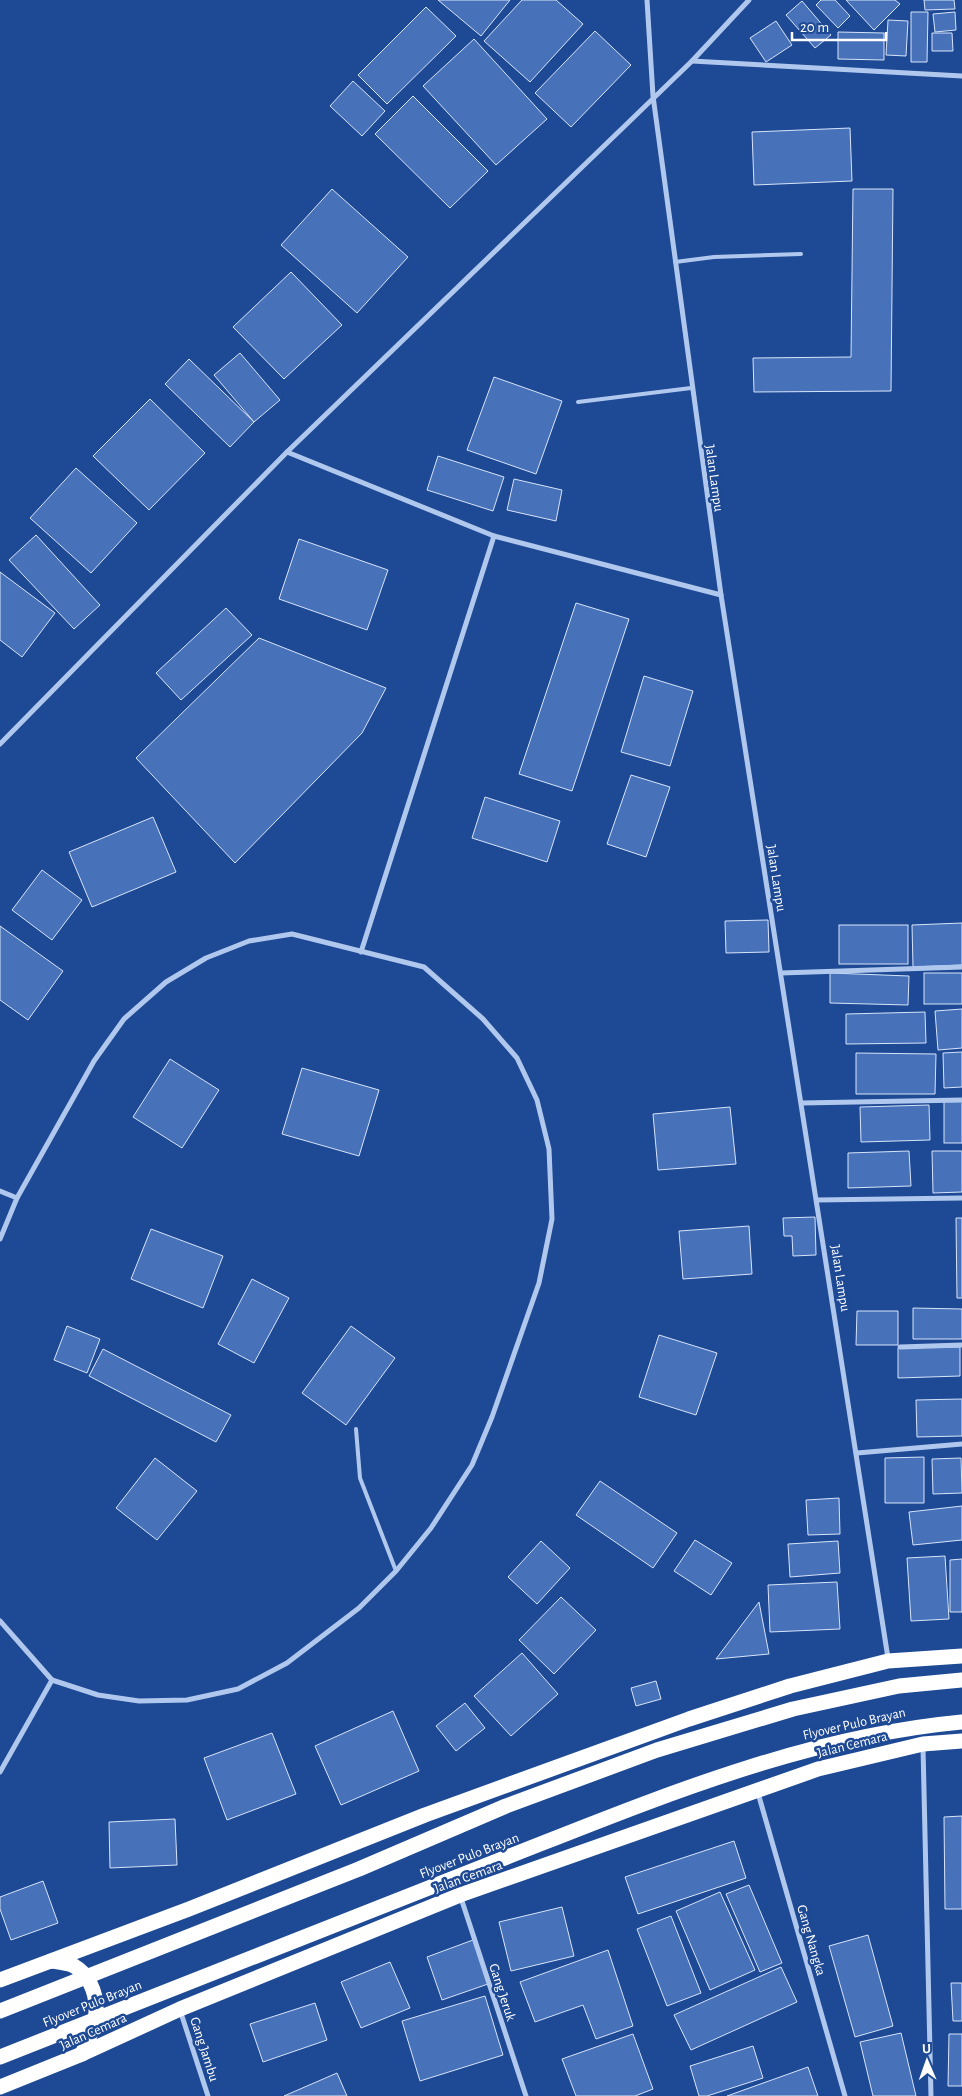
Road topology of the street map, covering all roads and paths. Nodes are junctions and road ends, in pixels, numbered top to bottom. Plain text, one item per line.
1 (646, 0) edge
2 (749, 0) edge
3 (692, 60) junction
4 (962, 76) edge
5 (653, 96) junction
6 (801, 254) dead end
7 (675, 262) junction
8 (691, 388) junction
9 (578, 402) dead end
10 (287, 452) junction
11 (494, 536) junction
12 (721, 595) junction
13 (0, 744) edge
14 (361, 952) junction
15 (962, 967) edge
16 (781, 973) junction
17 (962, 1100) edge
18 (802, 1103) junction
19 (0, 1191) edge
20 (17, 1198) junction
21 (962, 1198) edge
22 (817, 1200) junction
23 (0, 1239) edge
24 (962, 1345) edge
25 (900, 1347) dead end
26 (356, 1429) dead end
27 (962, 1444) edge
28 (857, 1453) junction
29 (396, 1571) junction
30 (0, 1621) edge
31 (962, 1656) edge
32 (888, 1661) junction
33 (52, 1680) junction
34 (962, 1680) edge
35 (962, 1722) edge
36 (962, 1741) edge
37 (923, 1744) junction
38 (0, 1772) edge
39 (757, 1790) junction
40 (460, 1895) junction
41 (51, 1961) junction
42 (0, 1980) edge
43 (180, 2009) junction
44 (0, 2011) edge
45 (82, 2054) junction
46 (0, 2057) edge
47 (0, 2087) edge
48 (208, 2096) edge
49 (526, 2096) edge
50 (845, 2096) edge
51 (931, 2096) edge

1 - 5 street, Jalan Lampu
2 - 3 street
3 - 4 street
3 - 5 street
5 - 7 street, Jalan Lampu
5 - 10 street
6 - 7 lane
7 - 8 street, Jalan Lampu
8 - 9 lane
8 - 12 street, Jalan Lampu
10 - 11 street
10 - 13 street
11 - 12 street
11 - 14 street
12 - 16 street, Jalan Lampu
14 - 20 street
14 - 29 street
15 - 16 street
16 - 18 street, Jalan Lampu
17 - 18 street
18 - 22 street, Jalan Lampu
19 - 20 street
20 - 23 street
21 - 22 street
22 - 28 street, Jalan Lampu
24 - 25 street
26 - 29 lane
27 - 28 street
28 - 32 street, Jalan Lampu
29 - 33 street
30 - 33 street
31 - 32 highway
32 - 41 highway
33 - 38 street
34 - 44 highway, Flyover Pulo Brayan, bridge
35 - 46 highway, Flyover Pulo Brayan, bridge
36 - 37 highway, Jalan Cemara
37 - 39 highway, Jalan Cemara
37 - 51 street
39 - 40 highway, Jalan Cemara
39 - 50 street, Gang Nangka
40 - 43 highway, Jalan Cemara
40 - 49 street, Gang Jeruk
41 - 42 highway
41 - 45 highway
43 - 45 highway, Jalan Cemara
43 - 48 street, Gang Jambu
45 - 47 highway, Jalan Cemara

